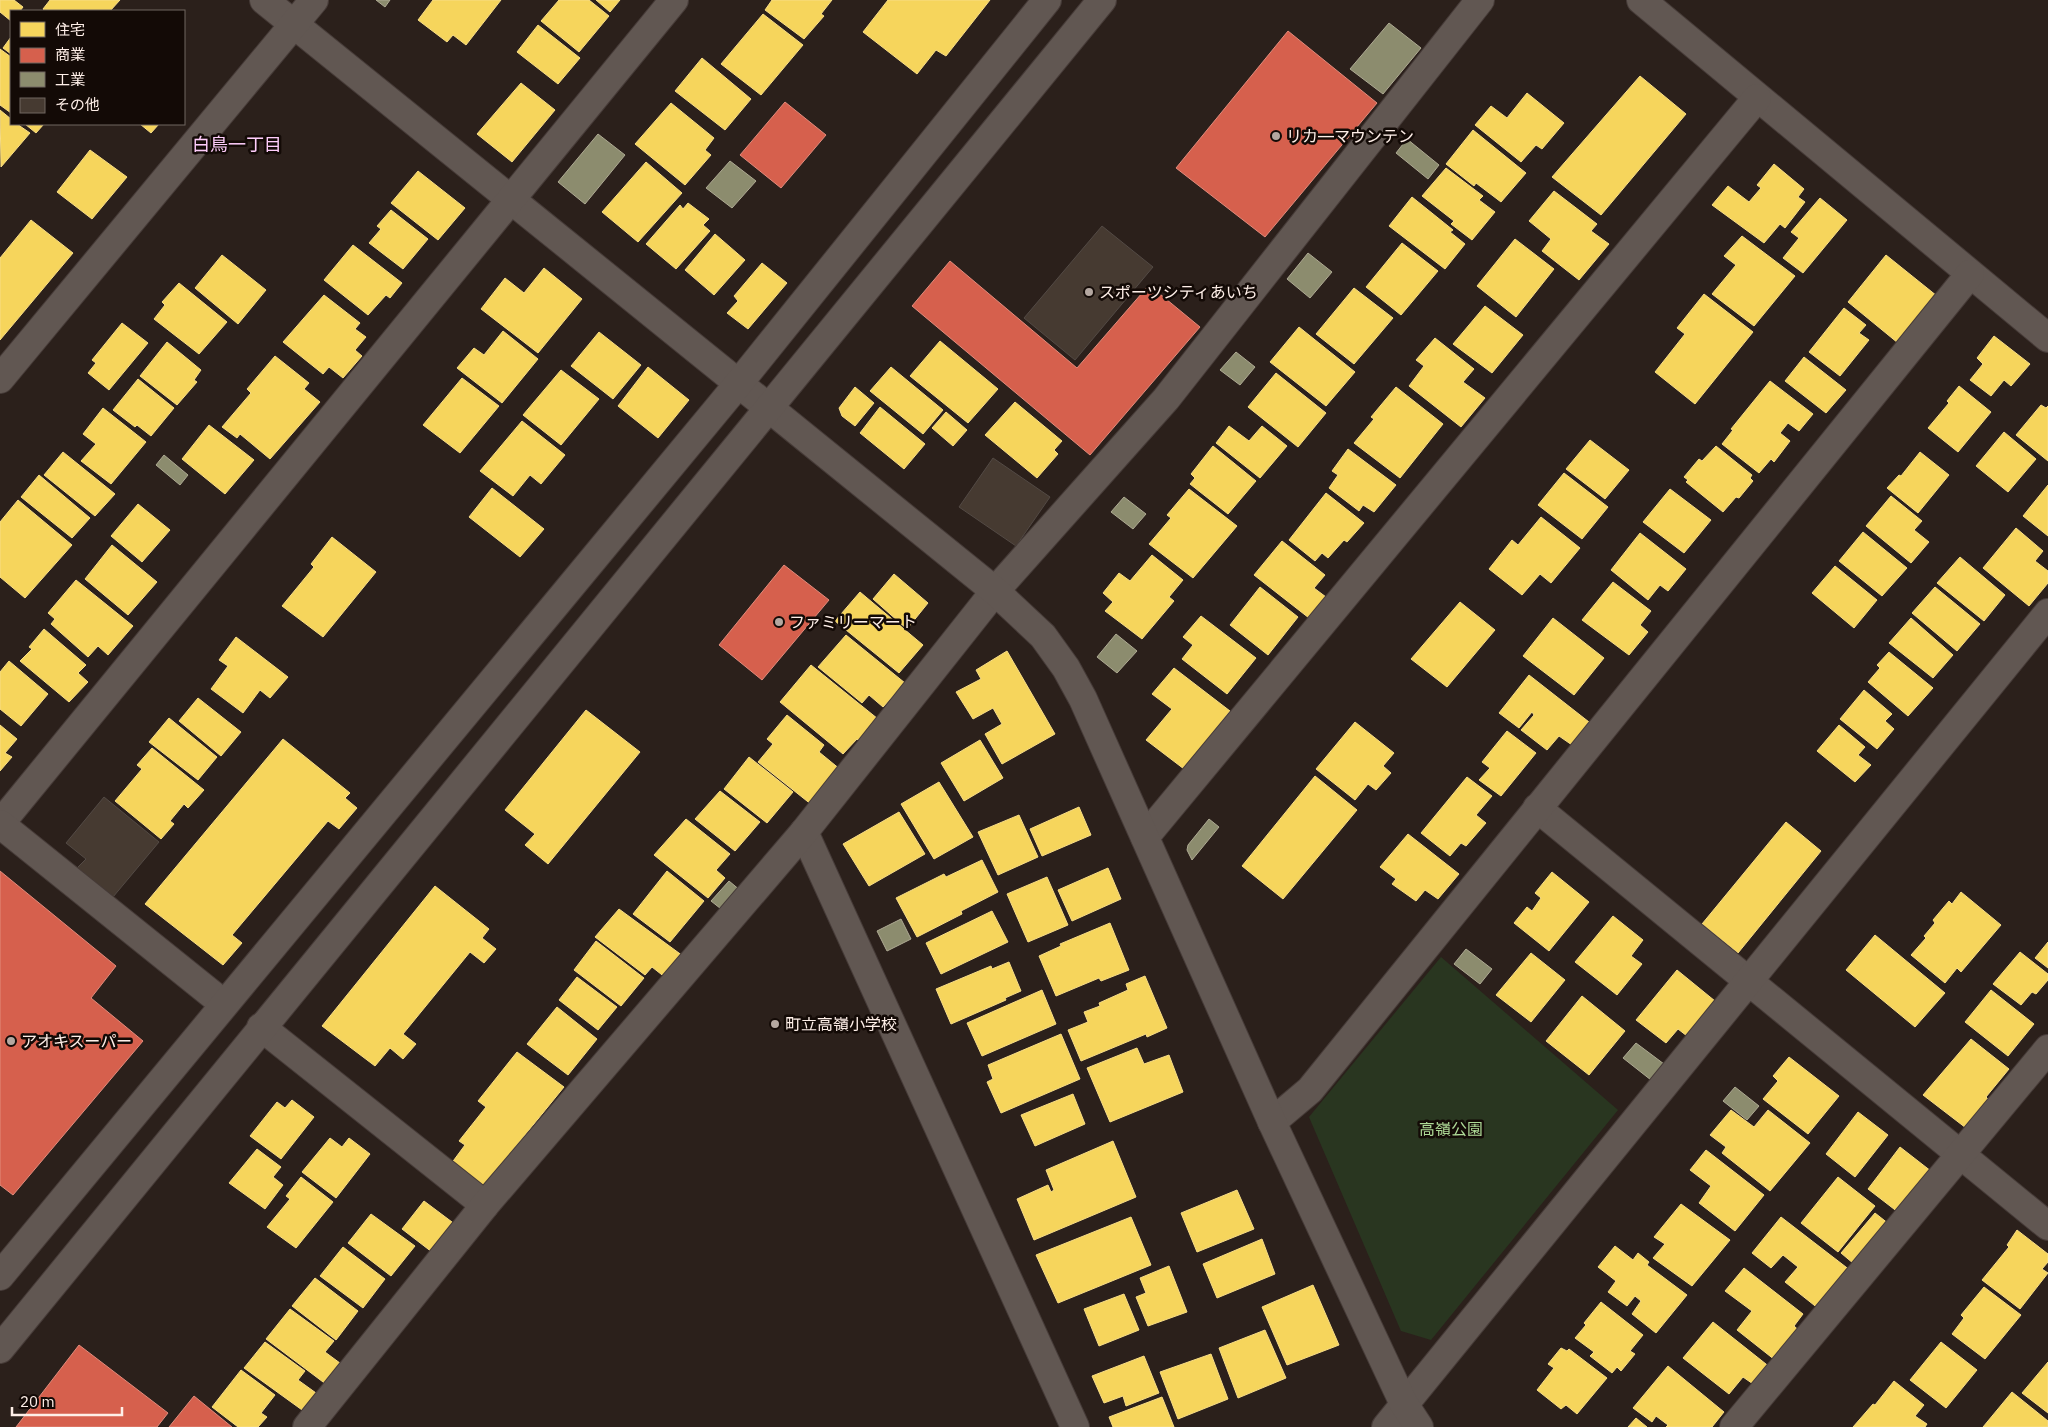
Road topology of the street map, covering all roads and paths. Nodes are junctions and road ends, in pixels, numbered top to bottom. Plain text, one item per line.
1 (264, 0) edge
2 (314, 0) edge
3 (674, 0) edge
4 (1047, 0) edge
5 (1102, 0) edge
6 (1480, 0) edge
7 (1641, 0) edge
8 (294, 24) junction
9 (1757, 98) junction
10 (512, 200) junction
11 (1970, 274) junction
12 (2048, 338) edge
13 (0, 379) edge
14 (739, 382) junction
15 (769, 408) junction
16 (995, 590) junction
17 (2048, 613) edge
18 (1537, 808) junction
19 (0, 824) edge
20 (804, 832) junction
21 (1145, 837) junction
22 (1749, 982) junction
23 (224, 1004) junction
24 (261, 1027) junction
25 (2048, 1049) edge
26 (1272, 1122) junction
27 (1961, 1154) junction
28 (485, 1205) junction
29 (2048, 1226) edge
30 (0, 1276) edge
31 (0, 1348) edge
32 (1404, 1404) junction
33 (307, 1427) edge
34 (1075, 1427) edge
35 (1386, 1427) edge
36 (1418, 1427) edge
37 (1734, 1427) edge

1 - 8 street
2 - 8 street
3 - 10 street
4 - 14 street
5 - 15 street
6 - 16 street
7 - 9 street
8 - 10 street
8 - 13 street
9 - 11 street
9 - 21 street
10 - 14 street
10 - 19 street
11 - 12 street
11 - 18 street
14 - 15 street
14 - 23 street
15 - 16 street
15 - 24 street
16 - 20 street
16 - 21 street
17 - 22 street
18 - 22 street
18 - 26 street
19 - 23 street
20 - 28 street
20 - 34 street
21 - 26 street
22 - 27 street
22 - 32 street
23 - 30 street
24 - 28 street
24 - 31 street
25 - 27 street
26 - 32 street
27 - 29 street
27 - 37 street
28 - 33 street
32 - 35 street
32 - 36 street

